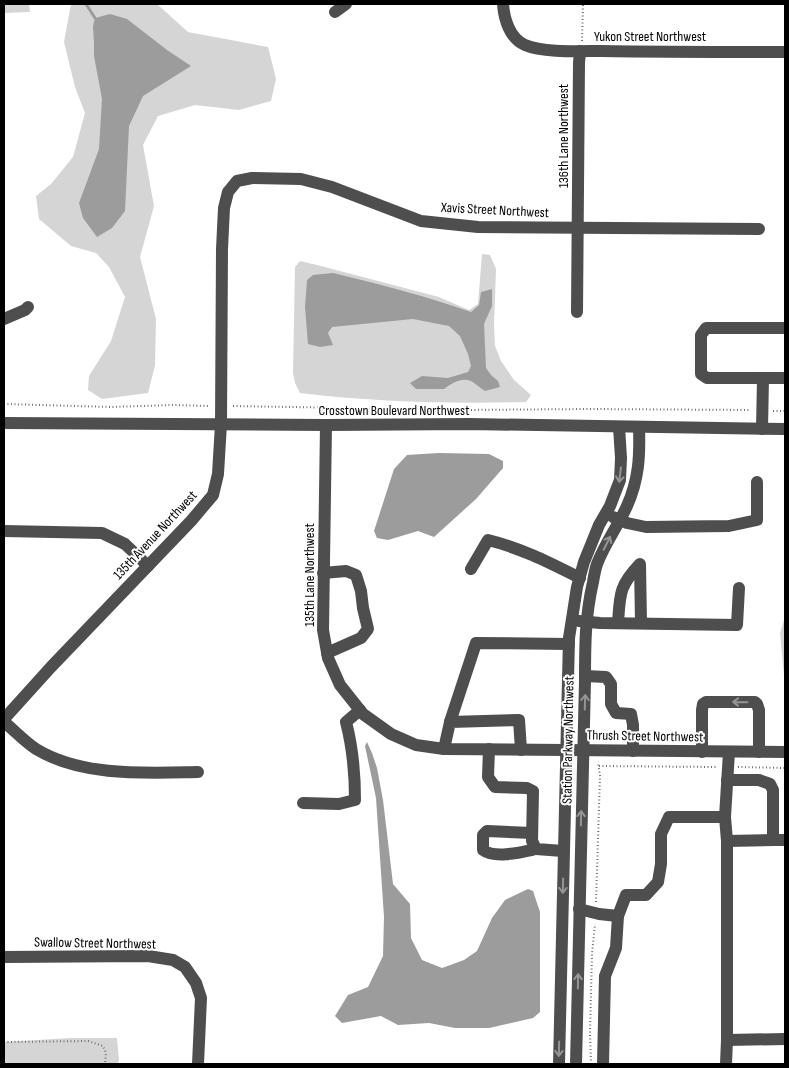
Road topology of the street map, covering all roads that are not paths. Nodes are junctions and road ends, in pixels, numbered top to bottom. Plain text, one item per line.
1 (346, 4) edge
2 (502, 4) edge
3 (335, 12) dead end
4 (580, 51) junction
5 (785, 52) edge
6 (237, 181) joint
7 (578, 228) junction
8 (759, 229) dead end
9 (28, 307) dead end
10 (577, 312) dead end
11 (4, 319) edge
12 (785, 328) edge
13 (763, 378) junction
14 (785, 378) edge
15 (4, 423) edge
16 (221, 424) junction
17 (326, 425) junction
18 (619, 427) junction
19 (639, 427) junction
20 (762, 429) junction
21 (785, 429) edge
22 (757, 482) dead end
23 (606, 514) junction
24 (620, 520) junction
25 (4, 531) edge
26 (148, 566) junction
27 (471, 570) dead end
28 (323, 573) junction
29 (580, 578) junction
30 (739, 588) dead end
31 (572, 620) junction
32 (586, 622) junction
33 (618, 623) junction
34 (642, 623) junction
35 (569, 644) junction
36 (327, 653) junction
37 (585, 676) junction
38 (362, 712) junction
39 (4, 720) edge
40 (450, 722) junction
41 (444, 749) junction
42 (489, 749) junction
43 (521, 750) junction
44 (566, 750) junction
45 (583, 750) junction
46 (633, 751) junction
47 (702, 752) junction
48 (729, 752) junction
49 (759, 752) junction
50 (785, 752) edge
51 (198, 772) dead end
52 (727, 773) junction
53 (303, 803) dead end
54 (725, 817) junction
55 (532, 833) junction
56 (779, 840) edge
57 (727, 841) junction
58 (536, 849) junction
59 (563, 851) junction
60 (579, 909) junction
61 (618, 916) junction
62 (4, 957) edge
63 (785, 1039) edge
64 (727, 1040) junction
65 (198, 1064) edge
66 (558, 1064) edge
67 (576, 1064) edge
68 (603, 1064) edge
69 (726, 1064) edge

1 - 3 street
2 - 4 street, Yukon Street Northwest
4 - 5 street, Yukon Street Northwest
4 - 7 street, 136th Lane Northwest
6 - 7 street, Xavis Street Northwest
6 - 16 street, 135th Avenue Northwest
7 - 8 street, Xavis Street Northwest
7 - 10 street, 136th Lane Northwest
9 - 11 street
12 - 13 street
13 - 14 street
13 - 20 street
15 - 16 street, Crosstown Boulevard Northwest
16 - 17 street, Crosstown Boulevard Northwest
16 - 26 street, 135th Avenue Northwest
17 - 18 street, Crosstown Boulevard Northwest
17 - 28 street, 135th Lane Northwest
18 - 19 street, Crosstown Boulevard Northwest
18 -> 23 street, Station Parkway Northwest
19 - 20 street, Crosstown Boulevard Northwest
19 - 24 street, Station Parkway Northwest
20 - 21 street, Crosstown Boulevard Northwest
22 - 24 street
23 - 24 street
23 - 29 street, Station Parkway Northwest
32 -> 24 street, Station Parkway Northwest
25 - 26 street
26 - 39 street, 135th Avenue Northwest
27 - 29 street
28 - 36 street, 135th Lane Northwest
28 - 36 street
29 - 31 street, Station Parkway Northwest
30 - 34 street
31 - 32 street
31 - 35 street, Station Parkway Northwest
32 - 33 street
32 - 37 street, Station Parkway Northwest
33 - 34 street
33 - 34 street
35 - 40 street
35 - 44 street, Station Parkway Northwest
36 - 38 street, 135th Lane Northwest
45 -> 37 street, Station Parkway Northwest
37 - 46 street
38 - 41 street, Thrush Street Northwest
38 - 53 street
39 - 51 street
40 - 41 street
40 - 43 street
41 - 42 street, Thrush Street Northwest
42 - 43 street, Thrush Street Northwest
42 - 55 street
43 - 44 street, Thrush Street Northwest
44 - 45 street, Thrush Street Northwest
44 - 59 street, Station Parkway Northwest
45 - 46 street, Thrush Street Northwest
60 -> 45 street, Station Parkway Northwest
46 - 47 street, Thrush Street Northwest
47 - 48 street, Thrush Street Northwest
49 -> 47 street
48 - 49 street, Thrush Street Northwest
48 - 52 street
49 - 50 street, Thrush Street Northwest
52 - 54 street
52 - 56 street
54 - 57 street
54 - 61 street
55 - 58 street
55 - 58 street
56 - 57 street
57 - 64 street
58 - 59 street
59 -> 66 street, Station Parkway Northwest
60 - 61 street
67 -> 60 street, Station Parkway Northwest
61 - 68 street
62 - 65 street, Swallow Street Northwest
63 - 64 street
64 - 69 street

